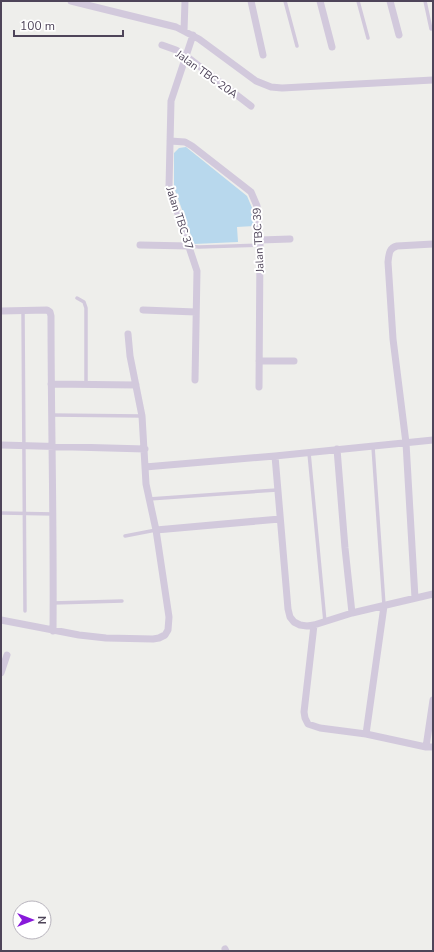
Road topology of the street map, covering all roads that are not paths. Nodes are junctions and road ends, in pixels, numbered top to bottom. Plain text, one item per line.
1 (70, 1) edge
2 (185, 1) edge
3 (251, 1) edge
4 (285, 1) edge
5 (320, 1) edge
6 (358, 1) edge
7 (390, 1) edge
8 (425, 1) edge
9 (431, 28) dead end
10 (184, 31) junction
11 (192, 35) junction
12 (399, 35) dead end
13 (368, 38) dead end
14 (162, 45) dead end
15 (297, 46) dead end
16 (332, 47) dead end
17 (263, 55) dead end
18 (186, 56) junction
19 (433, 80) edge
20 (251, 106) dead end
21 (170, 141) junction
22 (290, 239) dead end
23 (260, 242) junction
24 (433, 244) edge
25 (140, 245) dead end
26 (190, 246) junction
27 (77, 298) dead end
28 (143, 310) dead end
29 (1, 311) edge
30 (23, 311) junction
31 (196, 312) junction
32 (128, 334) dead end
33 (259, 361) junction
34 (294, 361) dead end
35 (195, 380) dead end
36 (51, 384) junction
37 (86, 385) junction
38 (136, 385) junction
39 (259, 387) dead end
40 (51, 415) junction
41 (142, 416) junction
42 (433, 440) edge
43 (406, 443) junction
44 (1, 445) edge
45 (22, 446) junction
46 (52, 447) junction
47 (373, 447) junction
48 (145, 448) junction
49 (337, 449) junction
50 (309, 453) junction
51 (275, 456) junction
52 (145, 467) junction
53 (278, 490) junction
54 (149, 499) junction
55 (1, 513) edge
56 (23, 513) junction
57 (54, 514) junction
58 (280, 519) junction
59 (156, 530) junction
60 (124, 536) dead end
61 (433, 594) edge
62 (416, 598) junction
63 (122, 601) dead end
64 (53, 603) junction
65 (384, 606) junction
66 (24, 611) dead end
67 (352, 613) junction
68 (1, 620) edge
69 (325, 622) junction
70 (314, 625) junction
71 (53, 631) junction
72 (7, 655) dead end
73 (1, 673) edge
74 (433, 700) edge
75 (366, 734) junction
76 (429, 747) edge

1 - 10 street
2 - 10 street
3 - 17 street
4 - 15 lane
5 - 16 street
6 - 13 lane
7 - 12 street
8 - 9 lane
10 - 11 street
11 - 18 street, Jalan TBC 37
11 - 19 street
14 - 18 street, Jalan TBC 20A
18 - 20 street, Jalan TBC 20A
18 - 21 street, Jalan TBC 37
21 - 23 street, Jalan TBC 39
21 - 26 street, Jalan TBC 37
22 - 23 street
23 - 26 lane
23 - 33 street, Jalan TBC 39
24 - 43 street
25 - 26 street
26 - 31 street, Jalan TBC 37
27 - 37 lane
28 - 31 street
29 - 30 street
30 - 36 street
30 - 45 lane
31 - 35 street, Jalan TBC 37
32 - 38 street
33 - 34 street
33 - 39 street, Jalan TBC 39
36 - 37 street
36 - 40 street
37 - 38 street
38 - 41 street
40 - 41 lane
40 - 46 street
41 - 48 street
42 - 43 street
43 - 47 street
43 - 62 street
44 - 45 street
45 - 46 street
45 - 56 lane
46 - 48 street
46 - 57 street
47 - 49 street
47 - 65 lane
48 - 52 street
49 - 50 street
49 - 67 street
50 - 51 street
50 - 69 lane
51 - 52 street
51 - 53 street
52 - 54 street
53 - 54 lane
53 - 58 street
54 - 59 street
55 - 56 lane
56 - 57 lane
56 - 66 lane
57 - 64 street
58 - 59 street
58 - 70 street
59 - 60 lane
59 - 71 street
61 - 62 street
62 - 65 street
63 - 64 lane
64 - 71 street
65 - 67 street
65 - 75 street
67 - 69 street
68 - 71 street
69 - 70 street
70 - 75 street
72 - 73 street
74 - 76 street
75 - 76 street

